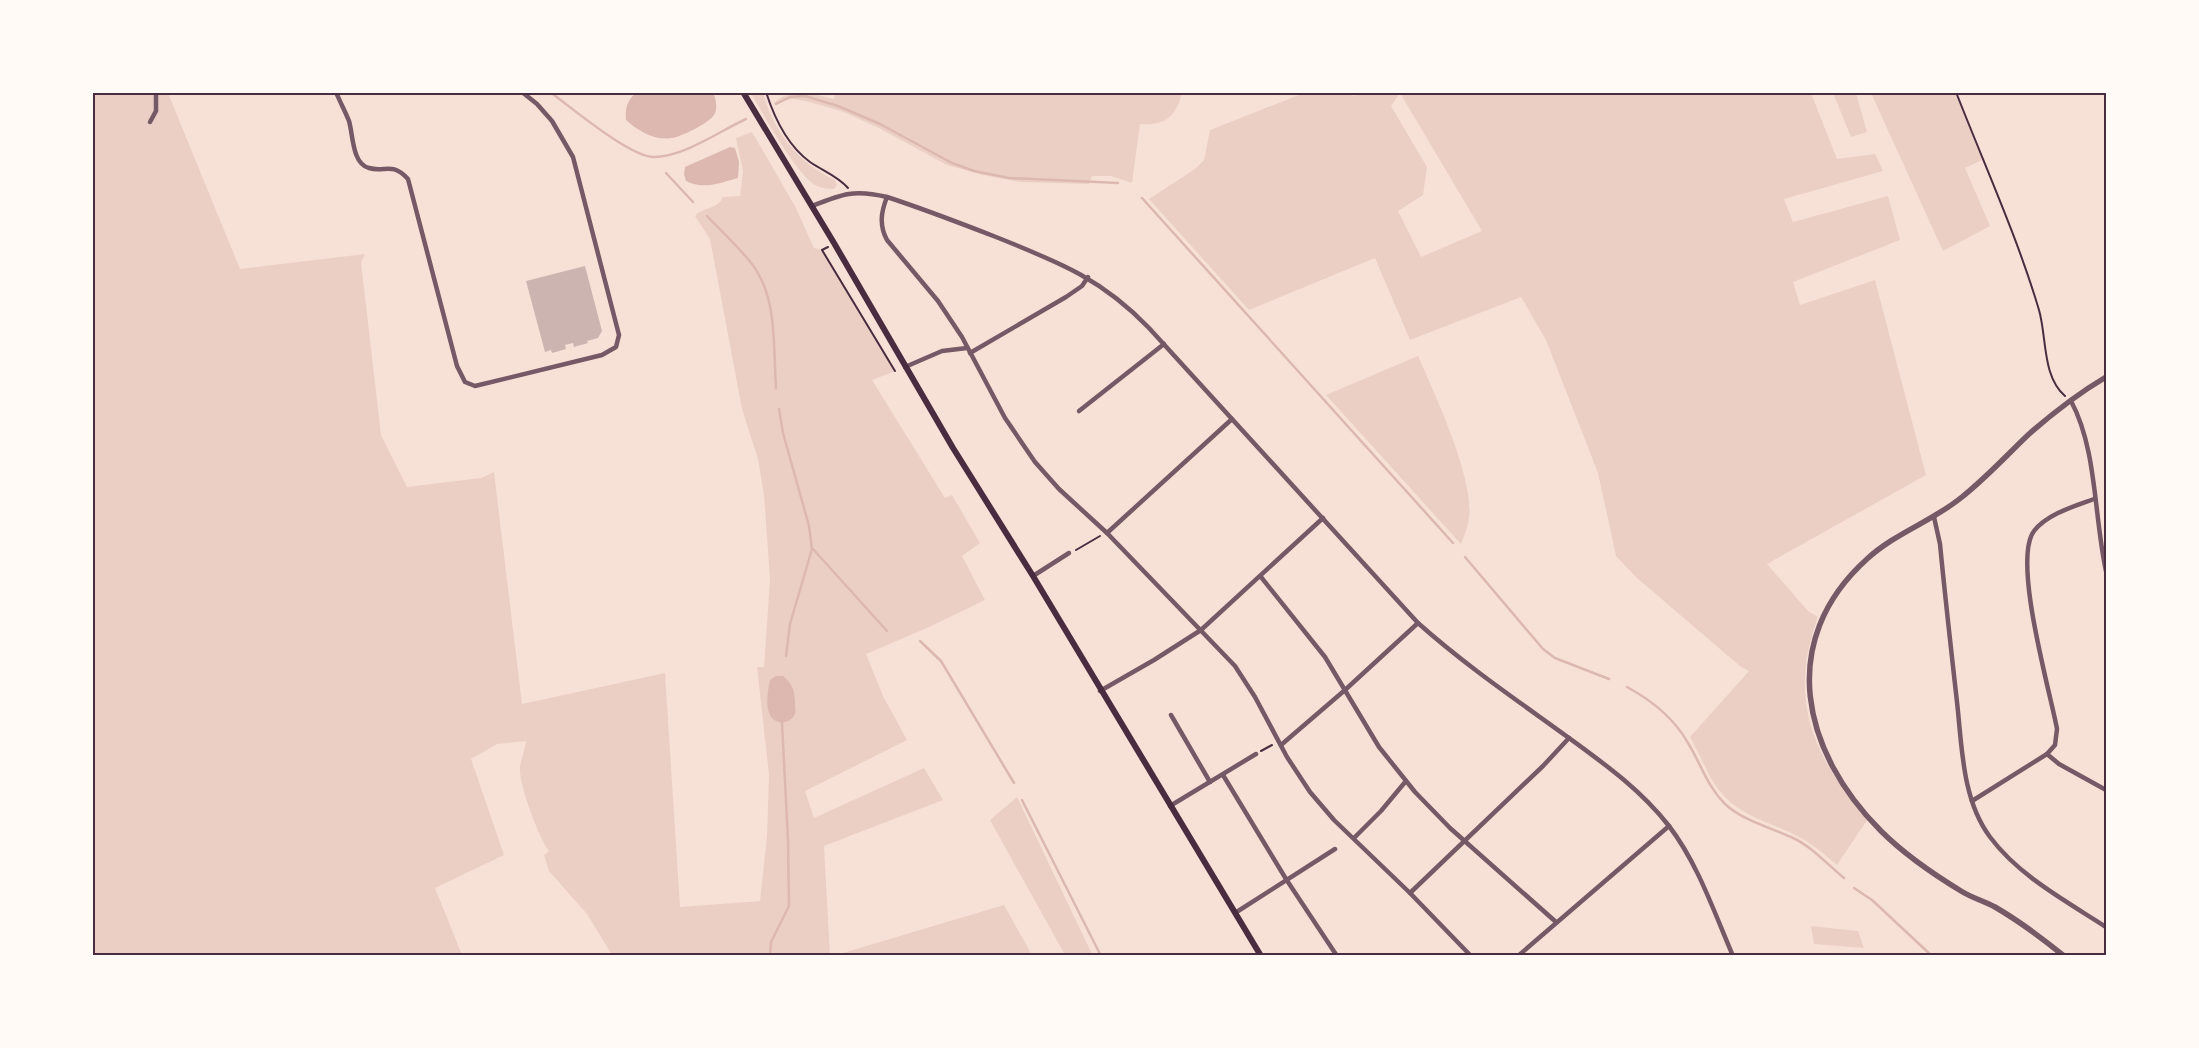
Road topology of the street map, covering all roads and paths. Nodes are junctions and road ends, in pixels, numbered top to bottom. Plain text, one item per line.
1 (156, 92) edge
2 (336, 92) edge
3 (522, 92) edge
4 (743, 92) edge
5 (766, 92) edge
6 (1956, 92) edge
7 (150, 122) dead end
8 (851, 192) junction
9 (888, 197) junction
10 (812, 206) junction
11 (822, 250) dead end
12 (1088, 277) junction
13 (1164, 344) junction
14 (969, 351) junction
15 (905, 367) junction
16 (895, 371) dead end
17 (2106, 376) edge
18 (2071, 401) junction
19 (1079, 411) dead end
20 (1232, 419) junction
21 (2094, 499) junction
22 (1934, 517) junction
23 (1323, 518) junction
24 (1107, 533) junction
25 (1069, 553) joint
26 (2106, 571) edge
27 (1033, 576) junction
28 (1261, 576) junction
29 (1418, 623) junction
30 (1201, 630) junction
31 (1346, 690) junction
32 (1100, 691) junction
33 (1171, 715) dead end
34 (1569, 738) junction
35 (1280, 743) junction
36 (1256, 754) joint
37 (2047, 754) junction
38 (1223, 775) junction
39 (1406, 781) junction
40 (1210, 782) junction
41 (2106, 790) edge
42 (1972, 801) junction
43 (1170, 806) junction
44 (1669, 826) junction
45 (1354, 838) junction
46 (1465, 841) junction
47 (1335, 849) dead end
48 (1286, 879) junction
49 (1410, 893) junction
50 (1235, 913) junction
51 (1556, 922) junction
52 (2106, 927) edge
53 (1261, 956) edge
54 (1337, 956) edge
55 (1471, 956) edge
56 (1518, 956) edge
57 (1733, 956) edge
58 (2064, 956) edge

1 - 7 street
2 - 3 street
4 - 10 main road
5 - 8 path
6 - 18 path
8 - 9 street
8 - 10 street
9 - 12 street
9 - 14 street
10 - 15 main road
11 - 16 path
12 - 13 street
12 - 14 street
13 - 19 street
13 - 20 street
14 - 15 street
14 - 24 street
15 - 27 main road
17 - 18 street
18 - 21 street
18 - 22 street
20 - 23 street
20 - 24 street
21 - 26 street
21 - 37 street
22 - 42 street
22 - 58 street
23 - 28 street
23 - 29 street
24 - 25 path
24 - 30 street
25 - 27 street
27 - 32 main road
28 - 30 street
28 - 31 street
29 - 31 street
29 - 34 street
30 - 32 street
30 - 35 street
31 - 35 street
31 - 39 street
32 - 43 main road
33 - 40 street
34 - 44 street
34 - 46 street
35 - 36 path
35 - 45 street
36 - 38 street
37 - 41 street
37 - 42 street
38 - 40 street
38 - 48 street
39 - 45 street
39 - 46 street
40 - 43 street
42 - 52 street
43 - 50 main road
44 - 51 street
44 - 57 street
45 - 49 street
46 - 49 street
46 - 51 street
47 - 48 street
48 - 50 street
48 - 54 street
49 - 55 street
50 - 53 main road
51 - 56 street

